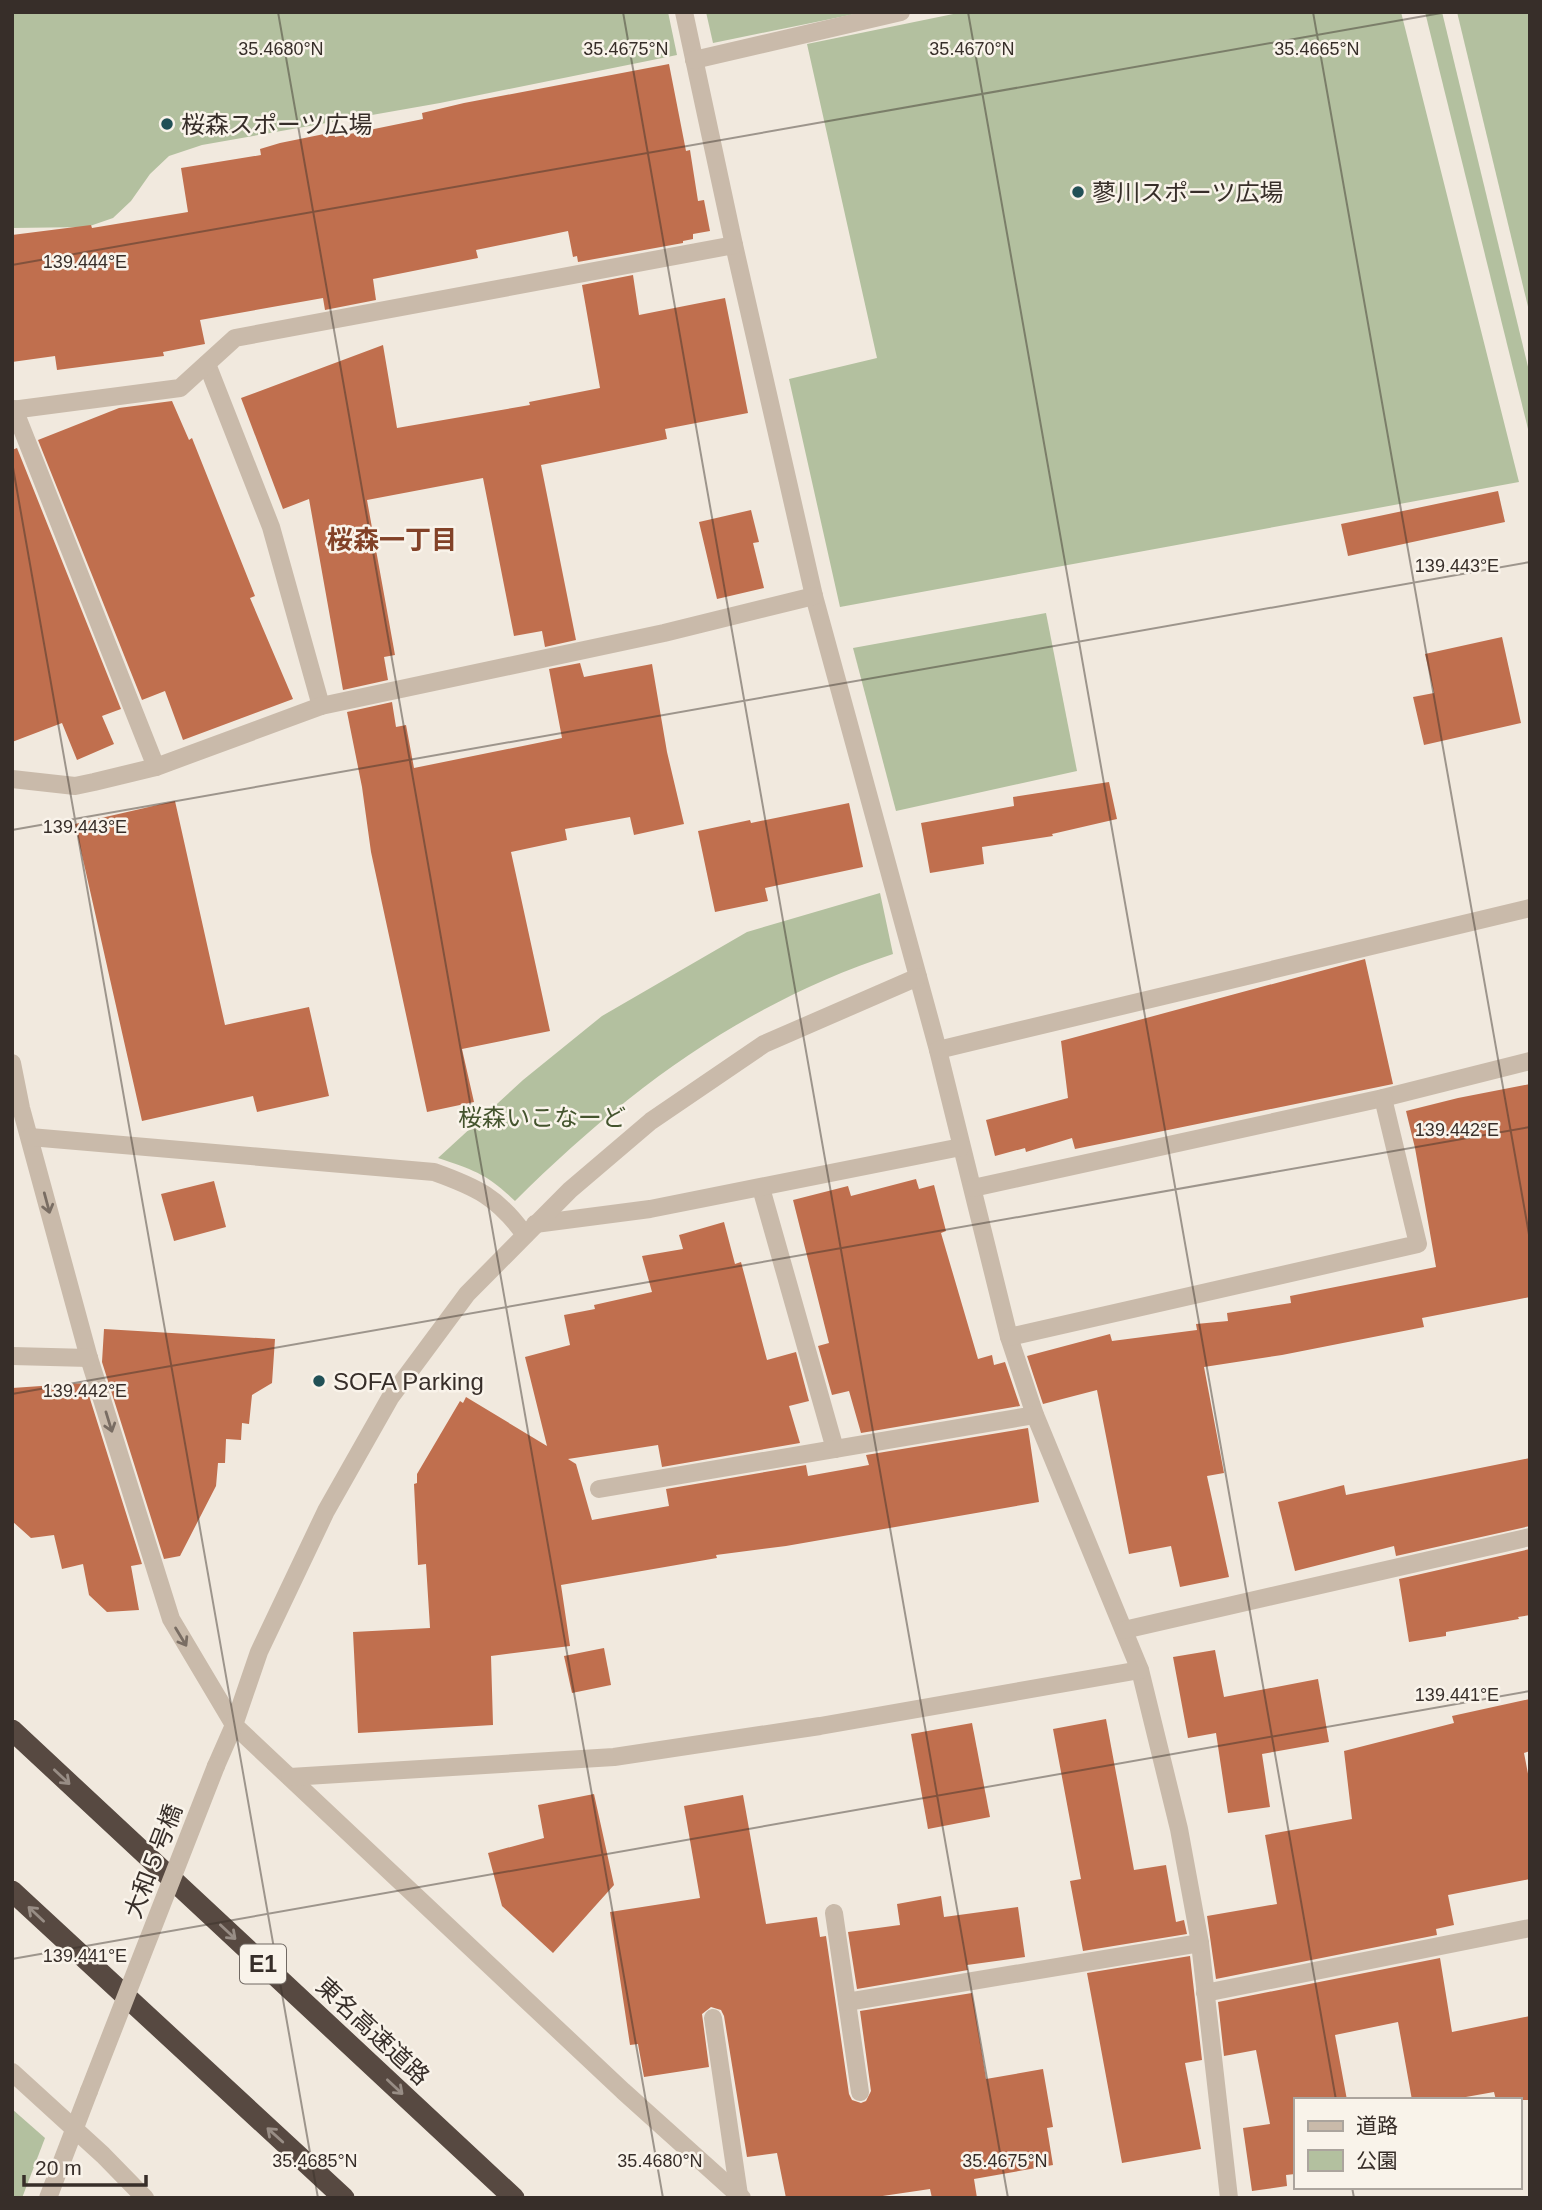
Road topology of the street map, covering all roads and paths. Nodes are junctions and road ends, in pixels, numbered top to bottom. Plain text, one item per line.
1 (684, 12) edge
2 (901, 12) edge
3 (694, 60) junction
4 (734, 245) junction
5 (207, 364) junction
6 (13, 410) edge
7 (814, 596) junction
8 (321, 706) junction
9 (156, 766) junction
10 (12, 779) edge
11 (1530, 908) edge
12 (918, 977) junction
13 (938, 1051) junction
14 (1530, 1061) edge
15 (12, 1063) edge
16 (1382, 1098) junction
17 (17, 1108) edge
18 (30, 1137) junction
19 (961, 1147) junction
20 (761, 1188) junction
21 (973, 1188) junction
22 (530, 1229) junction
23 (1009, 1337) junction
24 (12, 1356) edge
25 (89, 1358) junction
26 (1035, 1415) junction
27 (835, 1449) junction
28 (599, 1489) dead end
29 (1530, 1537) edge
30 (1124, 1630) junction
31 (1140, 1670) junction
32 (234, 1724) junction
33 (12, 1730) edge
34 (290, 1777) junction
35 (12, 1891) edge
36 (834, 1913) dead end
37 (1530, 1928) edge
38 (1200, 1943) junction
39 (1205, 1993) junction
40 (847, 2001) junction
41 (712, 2018) dead end
42 (12, 2072) edge
43 (860, 2092) dead end
44 (74, 2129) junction
45 (740, 2196) edge
46 (48, 2198) edge
47 (145, 2198) edge
48 (344, 2198) edge
49 (514, 2198) edge
50 (1229, 2198) edge

1 - 3 street
2 - 3 street
3 - 4 street
4 - 5 street
4 - 7 street
5 - 6 street
5 - 8 street
6 - 9 street
7 - 8 street
7 - 12 street
8 - 9 street
9 - 10 street
11 - 13 street
12 - 13 street
12 - 22 street, 大和５号橋
13 - 19 street
14 - 16 street
15 - 17 street
16 - 21 street
16 - 23 street
17 - 18 street
18 - 22 street
18 -> 25 street
19 - 20 street
19 - 21 street
20 - 22 street
20 - 27 street
21 - 23 street
22 - 32 street, 大和５号橋
23 - 26 street
24 - 25 street
25 -> 32 street
26 - 27 street
26 - 30 street
27 - 28 street
29 - 30 street
30 - 31 street
31 - 34 street
31 - 38 street
32 - 34 street
32 - 44 street, 大和５号橋, bridge
33 -> 49 highway, 東名高速道路 / E1
34 - 45 street
48 -> 35 highway
36 - 40 street
37 - 39 street
38 - 39 street
38 - 40 street
39 - 50 street
40 - 43 street
41 - 45 street
42 - 44 street
44 - 46 street, 大和５号橋
44 - 47 street

